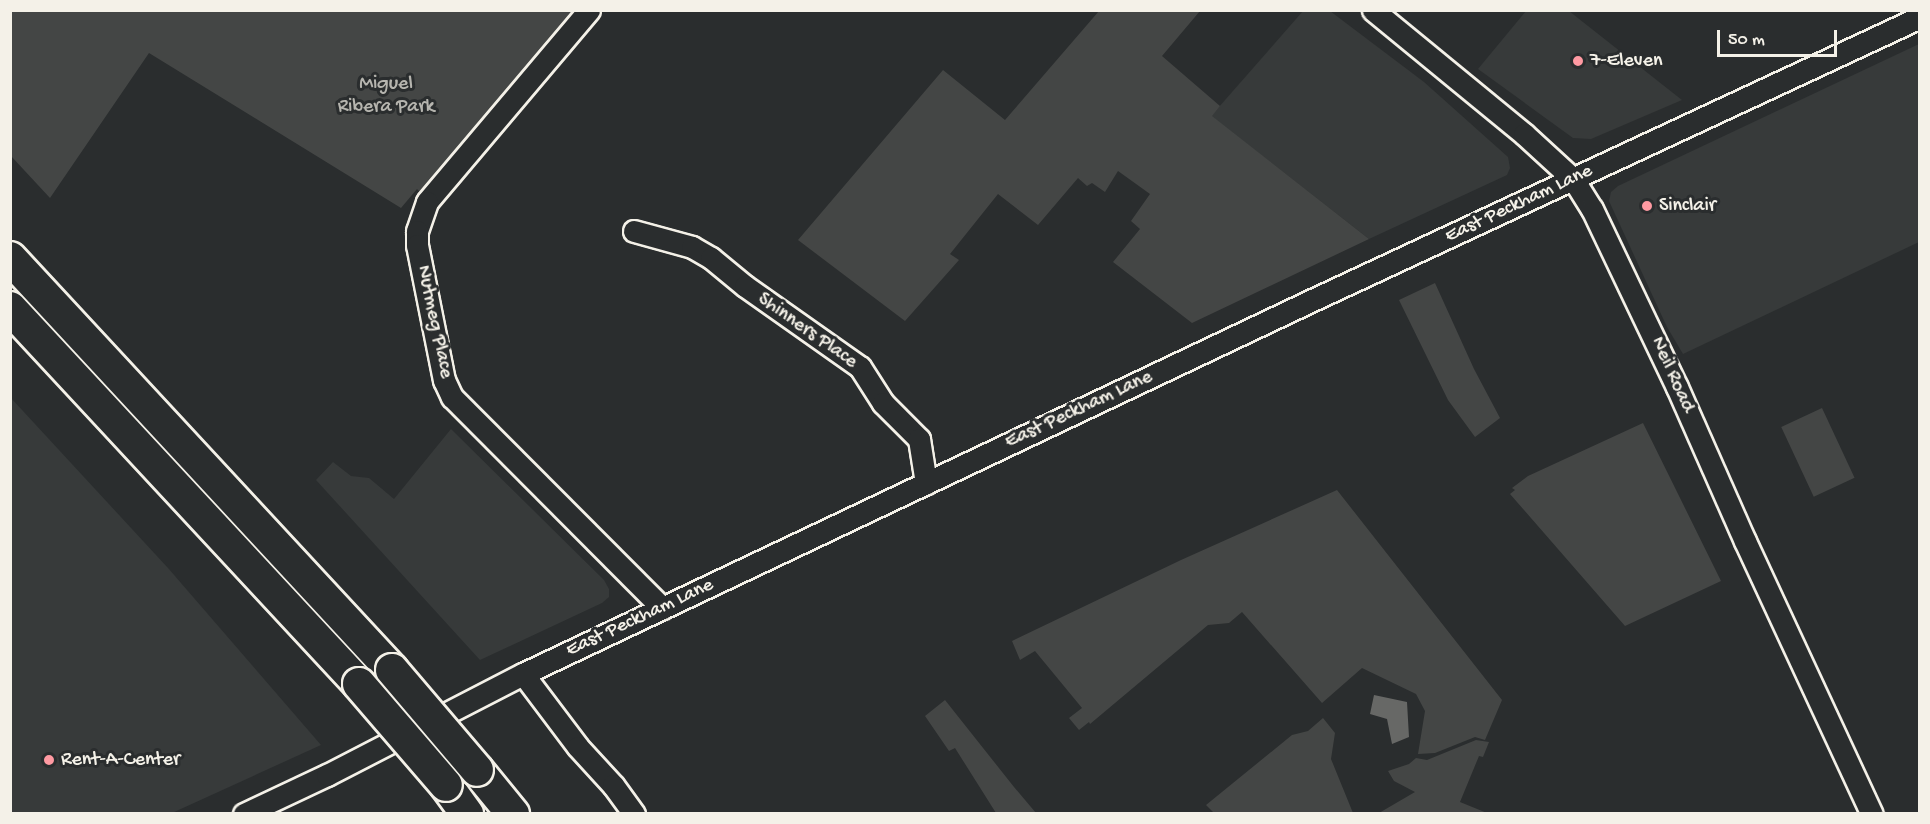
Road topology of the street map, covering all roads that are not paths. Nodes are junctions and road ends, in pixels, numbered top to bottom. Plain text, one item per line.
1 (590, 10) edge
2 (1373, 10) edge
3 (1920, 17) edge
4 (1573, 179) junction
5 (634, 231) dead end
6 (10, 244) edge
7 (10, 258) edge
8 (10, 308) edge
9 (61, 312) junction
10 (10, 313) edge
11 (38, 338) junction
12 (927, 483) junction
13 (662, 608) junction
14 (522, 674) junction
15 (244, 813) edge
16 (467, 813) edge
17 (513, 813) edge
18 (634, 813) edge
19 (1872, 813) edge

1 - 13 street, Nutmeg Place
2 - 4 street, Neil Road
3 - 4 street, East Peckham Lane
4 - 12 street, East Peckham Lane
4 - 19 street, Neil Road
5 - 12 street, Shinners Place
6 - 9 highway
7 - 9 highway
8 - 11 highway
9 - 17 highway, bridge
10 - 11 highway
11 - 16 highway, bridge
12 - 13 street, East Peckham Lane
13 - 14 street, East Peckham Lane
14 - 15 street, East Peckham Lane
14 - 18 street

